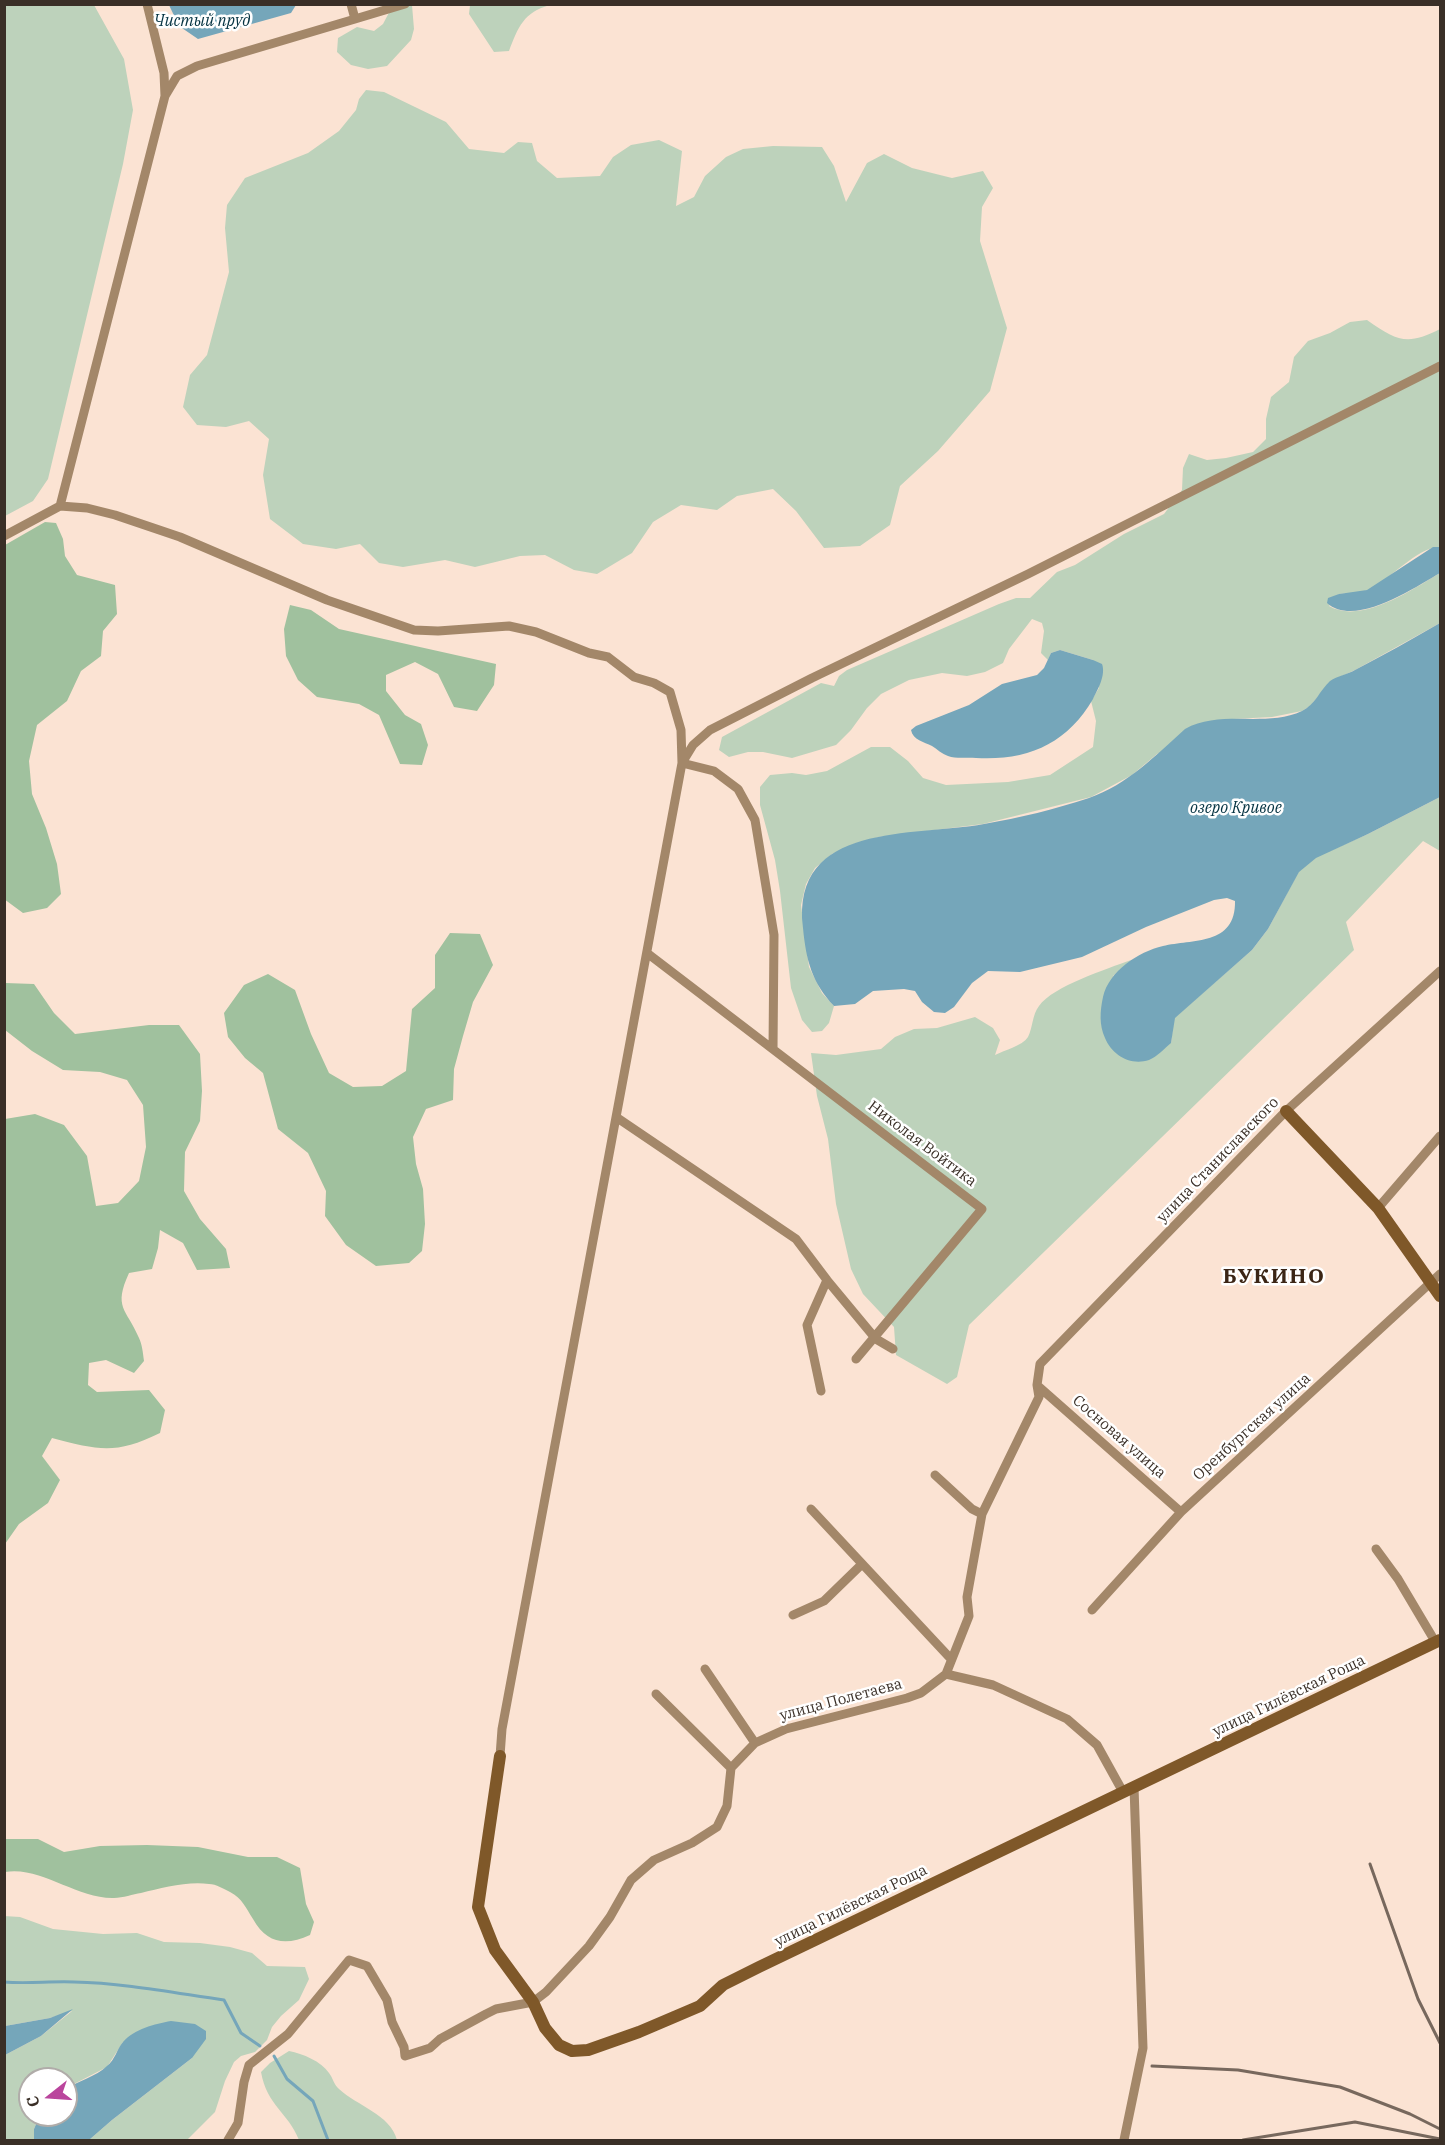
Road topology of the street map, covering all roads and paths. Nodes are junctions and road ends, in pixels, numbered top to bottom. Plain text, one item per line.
1 (147, 4) edge
2 (351, 4) edge
3 (405, 4) edge
4 (355, 19) junction
5 (165, 96) junction
6 (1440, 366) edge
7 (60, 506) junction
8 (4, 536) edge
9 (682, 764) junction
10 (647, 953) junction
11 (1440, 971) edge
12 (773, 1049) junction
13 (1286, 1111) junction
14 (616, 1117) junction
15 (1440, 1136) edge
16 (1378, 1208) junction
17 (1436, 1279) edge
18 (827, 1280) junction
19 (1440, 1296) edge
20 (874, 1337) junction
21 (893, 1349) dead end
22 (856, 1359) dead end
23 (1037, 1385) junction
24 (821, 1391) dead end
25 (935, 1475) dead end
26 (811, 1509) dead end
27 (1181, 1512) junction
28 (982, 1514) junction
29 (1376, 1550) dead end
30 (861, 1565) junction
31 (1092, 1610) dead end
32 (793, 1615) dead end
33 (1438, 1642) edge
34 (951, 1659) junction
35 (705, 1669) dead end
36 (946, 1674) junction
37 (656, 1694) dead end
38 (755, 1743) junction
39 (500, 1756) joint
40 (731, 1768) junction
41 (1128, 1790) junction
42 (533, 2002) junction
43 (228, 2140) edge
44 (1124, 2140) edge

1 - 5 street
2 - 4 street
3 - 4 street
4 - 5 street
5 - 7 street
6 - 9 street
7 - 8 street
7 - 9 street
9 - 10 street
9 - 12 street
10 - 12 street
10 - 14 street
11 - 13 street, улица Станиславского
12 - 20 street, Николая Войтика
13 - 16 street
13 - 23 street, улица Станиславского
14 - 18 street
14 - 39 street
15 - 16 street
16 - 17 street
17 - 19 street
17 - 27 street, Оренбургская улица
18 - 20 street
18 - 24 street
20 - 21 street
20 - 22 street, Николая Войтика
23 - 27 street, Сосновая улица
23 - 28 street
25 - 28 street
26 - 30 street
27 - 31 street, Оренбургская улица
28 - 34 street
29 - 33 street
30 - 32 street
30 - 34 street
33 - 41 street, улица Гилёвская Роща
34 - 36 street
35 - 38 street
36 - 38 street, улица Полетаева
36 - 41 street
37 - 40 street
38 - 40 street, улица Полетаева
39 - 42 street, улица Гилёвская Роща
40 - 42 street
41 - 42 street, улица Гилёвская Роща
41 - 44 street
42 - 43 street

